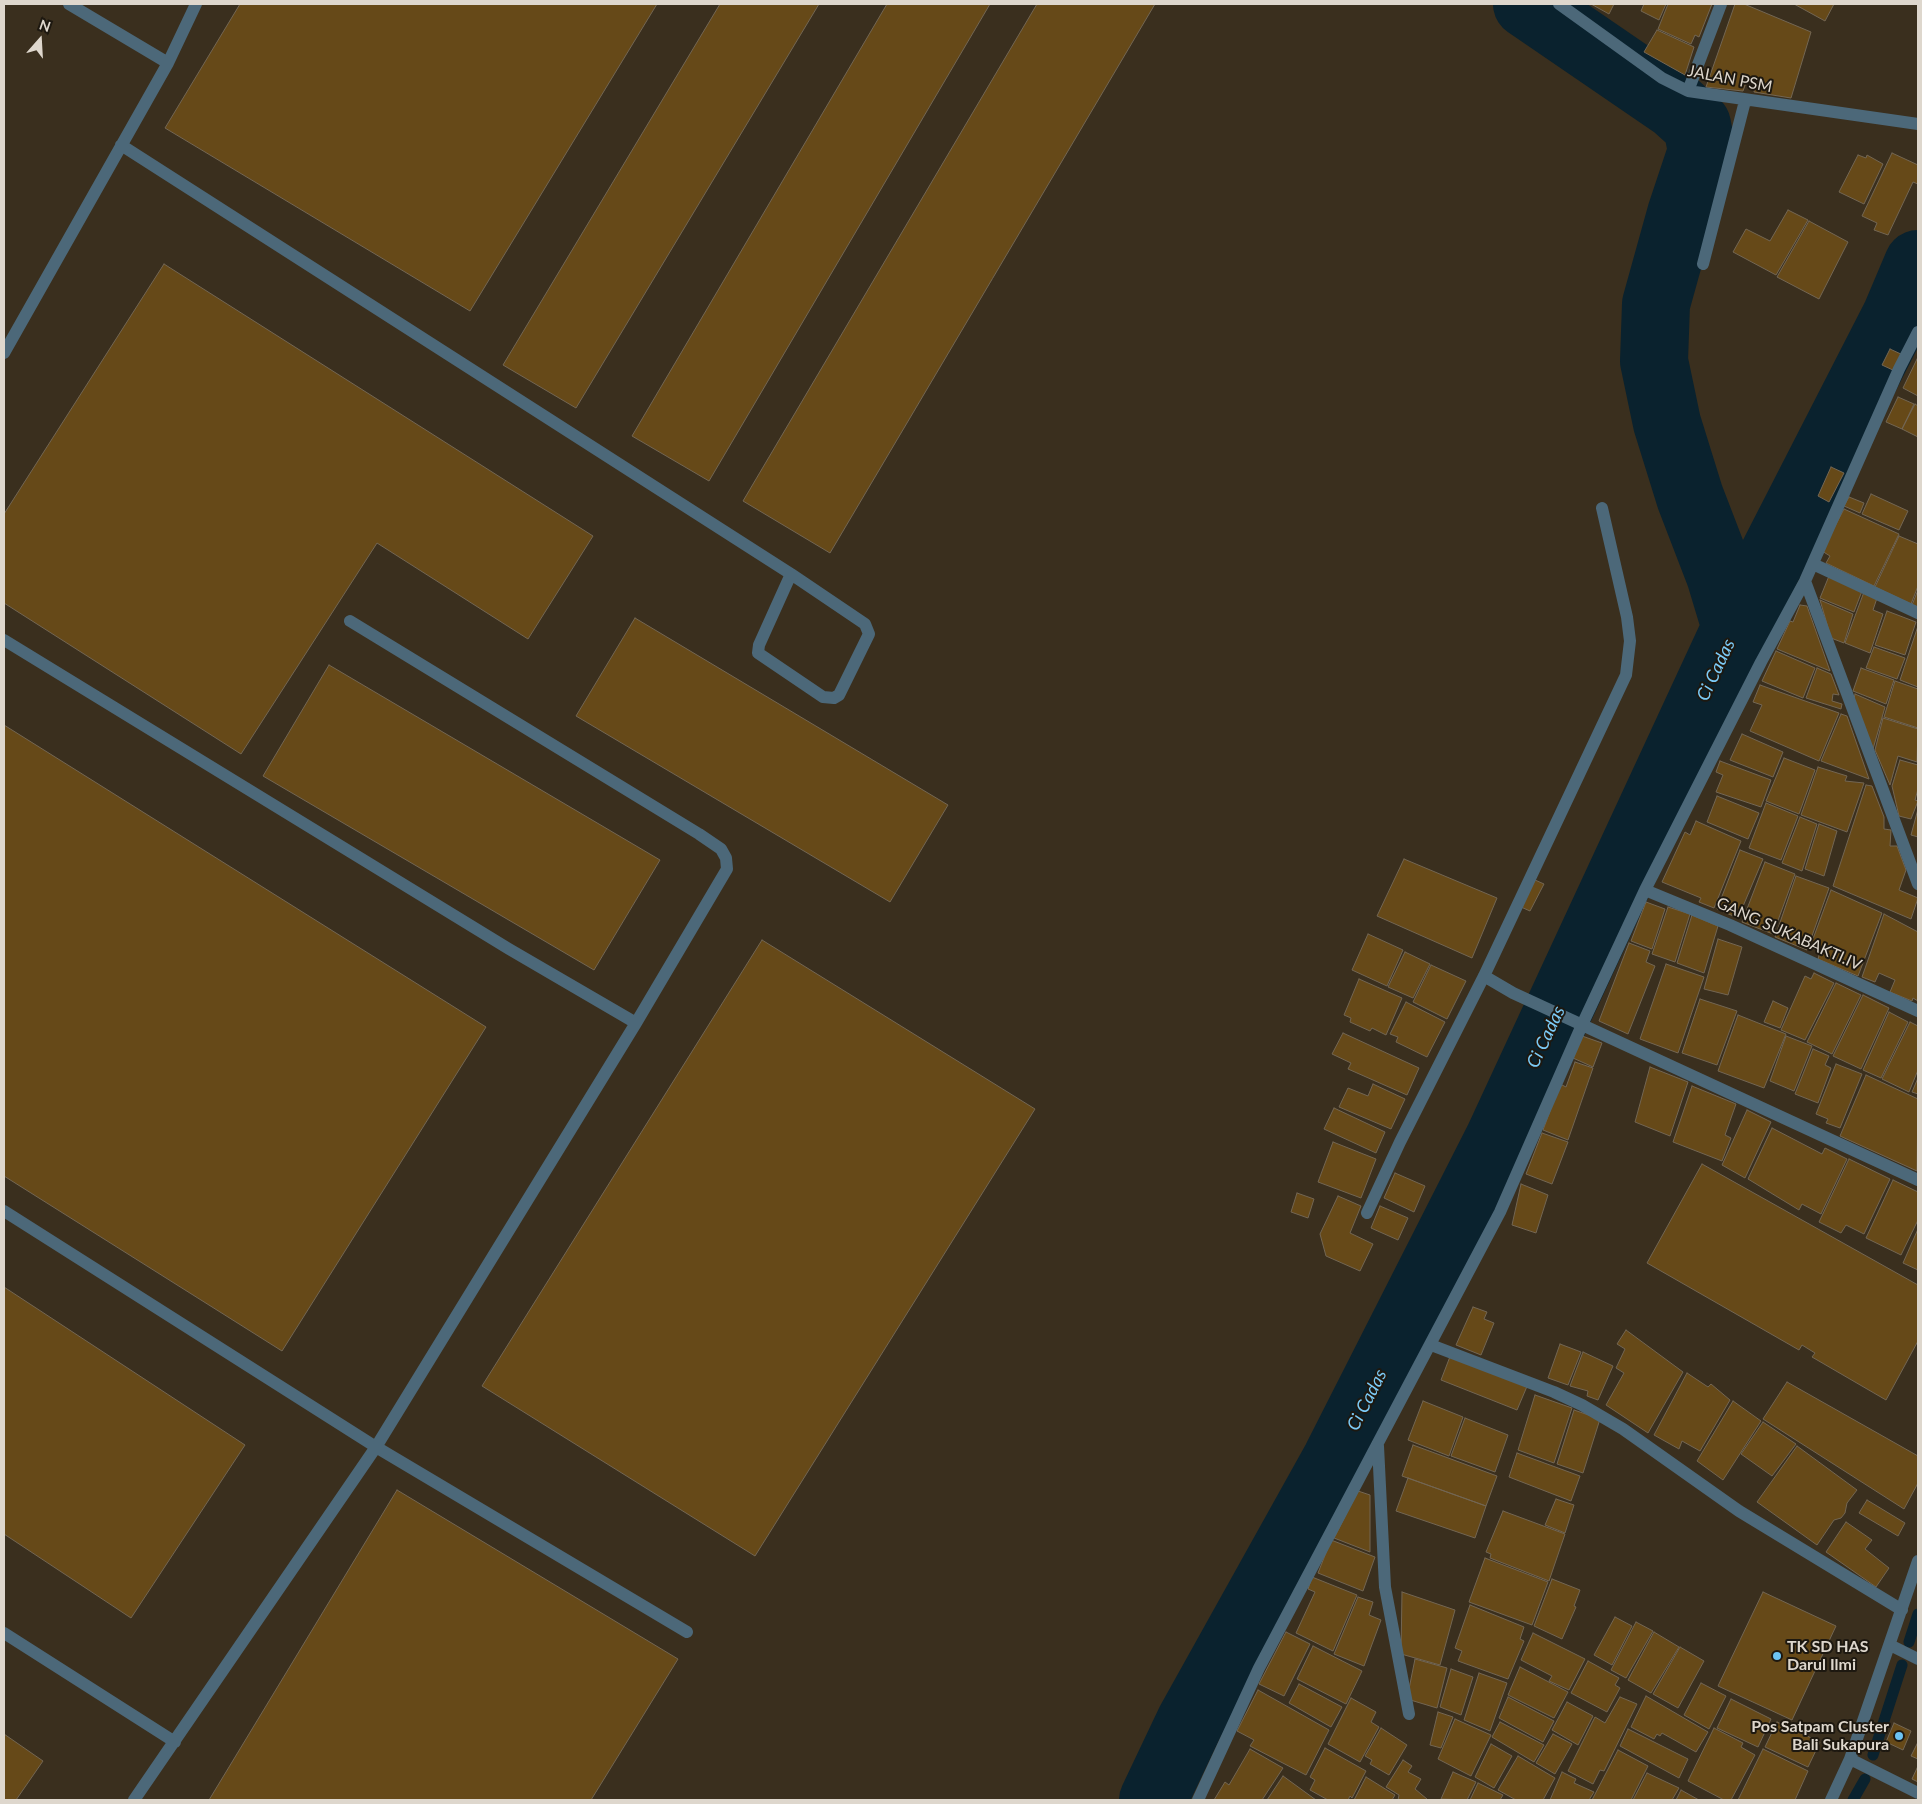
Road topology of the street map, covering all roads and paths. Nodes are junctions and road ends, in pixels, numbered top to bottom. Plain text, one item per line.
1 (69, 4) edge
2 (196, 4) edge
3 (1559, 4) edge
4 (1721, 4) edge
5 (168, 63) junction
6 (1688, 91) junction
7 (1745, 101) junction
8 (1918, 124) edge
9 (121, 145) junction
10 (1703, 264) dead end
11 (1918, 332) edge
12 (4, 353) edge
13 (1602, 508) dead end
14 (1813, 564) junction
15 (791, 574) junction
16 (1805, 581) junction
17 (1918, 614) edge
18 (350, 621) dead end
19 (4, 640) edge
20 (1918, 884) edge
21 (1644, 890) junction
22 (1484, 976) junction
23 (1918, 1011) edge
24 (636, 1023) junction
25 (1582, 1024) junction
26 (1918, 1180) edge
27 (4, 1211) edge
28 (1367, 1213) dead end
29 (1431, 1345) junction
30 (1378, 1446) junction
31 (376, 1447) junction
32 (1918, 1561) edge
33 (1902, 1610) junction
34 (4, 1632) edge
35 (687, 1632) dead end
36 (1890, 1645) junction
37 (1918, 1659) edge
38 (1409, 1714) dead end
39 (174, 1742) junction
40 (1850, 1759) junction
41 (1918, 1793) edge
42 (134, 1800) edge
43 (1198, 1800) edge
44 (1830, 1800) edge

1 - 5 street
2 - 5 street
3 - 6 street, JALAN PSM
4 - 6 street
5 - 9 street
6 - 7 street, JALAN PSM
7 - 8 street, JALAN PSM
7 - 10 street
9 - 12 street
9 - 15 street
11 - 14 street
13 - 22 street
14 - 16 street
14 - 17 street
15 - 15 street
16 - 20 street
16 - 21 street
18 - 24 street
19 - 24 street
21 - 23 street, GANG SUKABAKTI.IV
21 - 25 street
22 - 25 street
22 - 28 street
24 - 31 street
25 - 26 street
25 - 29 street
27 - 31 street
29 - 30 street
29 - 33 street
30 - 38 street
30 - 43 street
31 - 35 street
31 - 39 street
32 - 33 street
33 - 36 street
34 - 39 street
36 - 37 street
36 - 40 street
39 - 42 street
40 - 41 street
40 - 44 street

